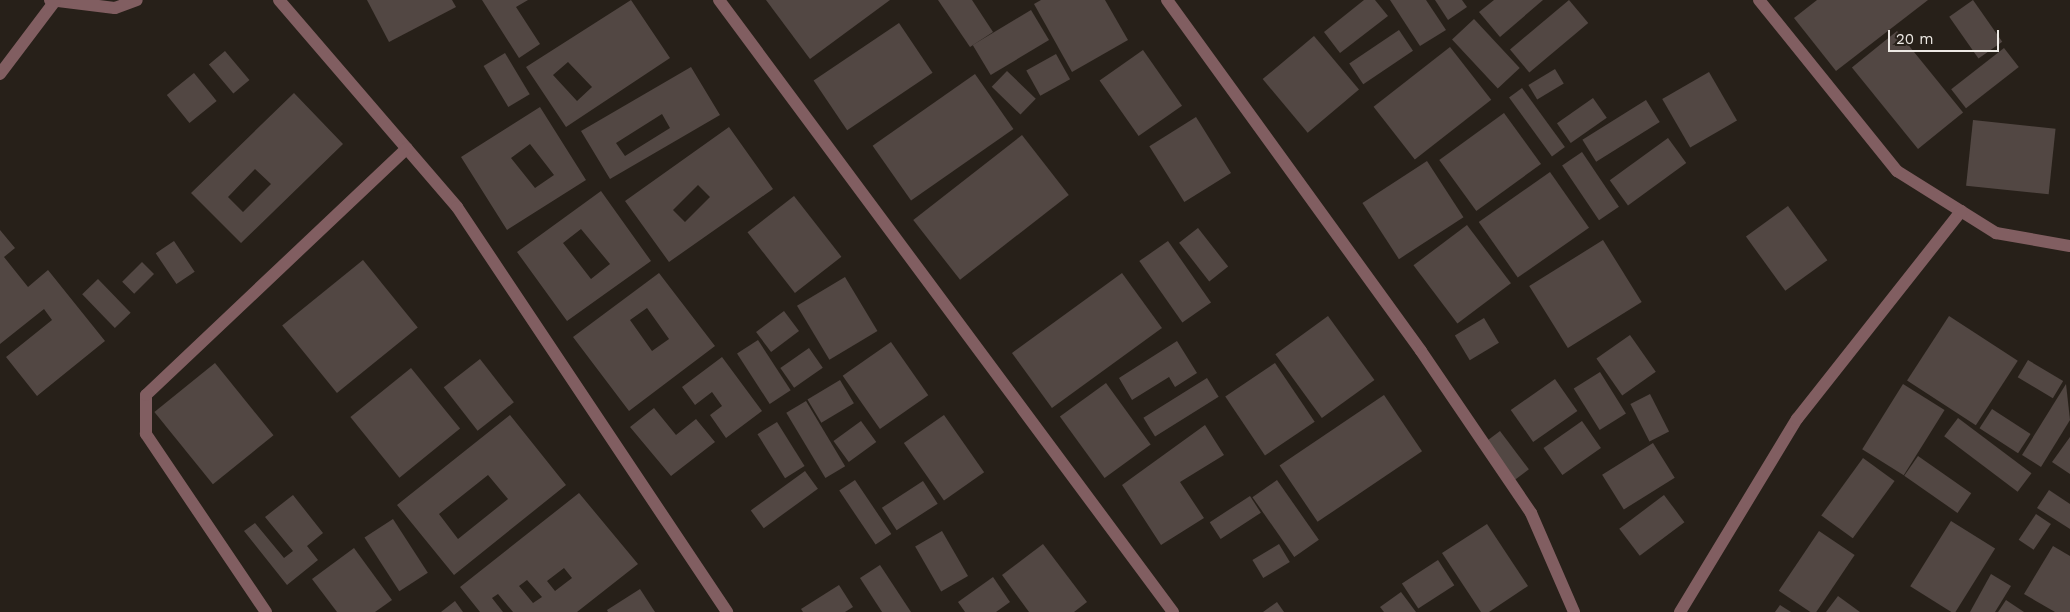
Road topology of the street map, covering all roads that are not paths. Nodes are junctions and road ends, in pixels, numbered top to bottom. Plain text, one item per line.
1 (52, 0) edge
2 (137, 0) edge
3 (279, 0) edge
4 (719, 0) edge
5 (1167, 0) edge
6 (1759, 0) edge
7 (0, 74) edge
8 (407, 148) junction
9 (1962, 211) junction
10 (2070, 246) edge
11 (266, 612) edge
12 (727, 612) edge
13 (1173, 612) edge
14 (1574, 612) edge
15 (1680, 612) edge

1 - 2 street
1 - 7 street
3 - 8 street
4 - 13 street
5 - 14 street
6 - 9 street
8 - 11 street
8 - 12 street
9 - 10 street
9 - 15 street

